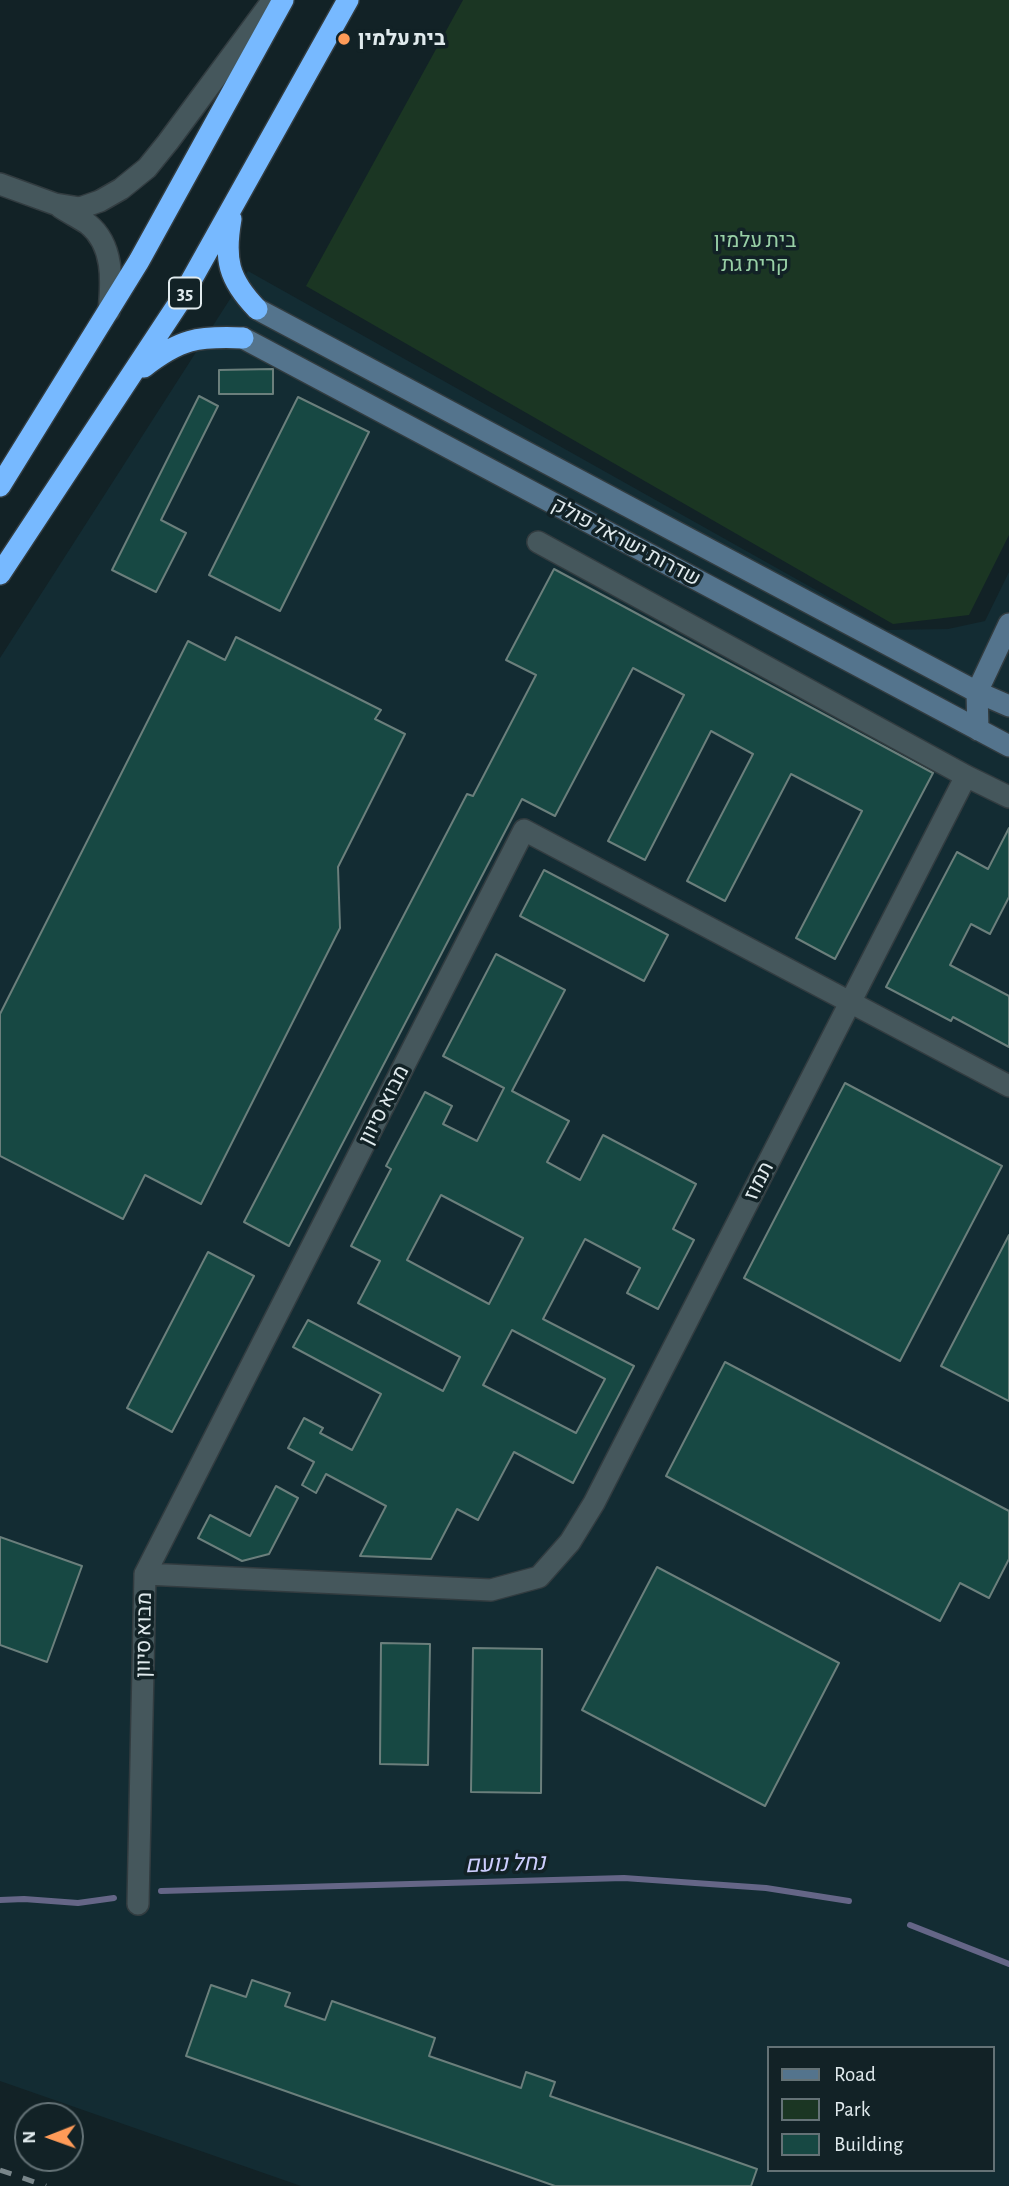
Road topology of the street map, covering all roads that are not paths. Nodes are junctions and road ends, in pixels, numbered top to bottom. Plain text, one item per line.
1 (273, 0) edge
2 (283, 0) edge
3 (348, 0) edge
4 (0, 184) edge
5 (55, 204) junction
6 (233, 204) junction
7 (257, 309) joint
8 (109, 311) junction
9 (243, 338) joint
10 (134, 374) junction
11 (0, 486) edge
12 (538, 542) dead end
13 (0, 573) edge
14 (1009, 624) edge
15 (988, 667) junction
16 (948, 676) junction
17 (977, 692) junction
18 (1009, 706) edge
19 (978, 730) junction
20 (1009, 746) edge
21 (966, 776) junction
22 (1009, 797) edge
23 (850, 1002) junction
24 (1009, 1086) edge
25 (145, 1574) junction
26 (138, 1904) dead end

1 - 5 street
2 - 8 highway
3 - 6 highway, 35
4 - 5 street
5 - 8 street
6 - 7 highway
6 - 10 highway, 35
7 - 16 street, שדרות ישראל פולק
8 - 11 highway
9 - 10 highway
9 - 19 street, שדרות ישראל פולק
10 - 13 highway, 35
12 - 21 street
14 - 15 street
15 - 16 street
15 - 17 street
16 - 17 street, שדרות ישראל פולק
17 - 18 street, שדרות ישראל פולק
17 - 19 street
18 - 19 street
19 - 20 street, שדרות ישראל פולק
21 - 22 street
21 - 23 street, תמוז
23 - 24 street, מבוא סיוון
23 - 25 street, תמוז
23 - 25 street, מבוא סיוון
25 - 26 street, מבוא סיוון

